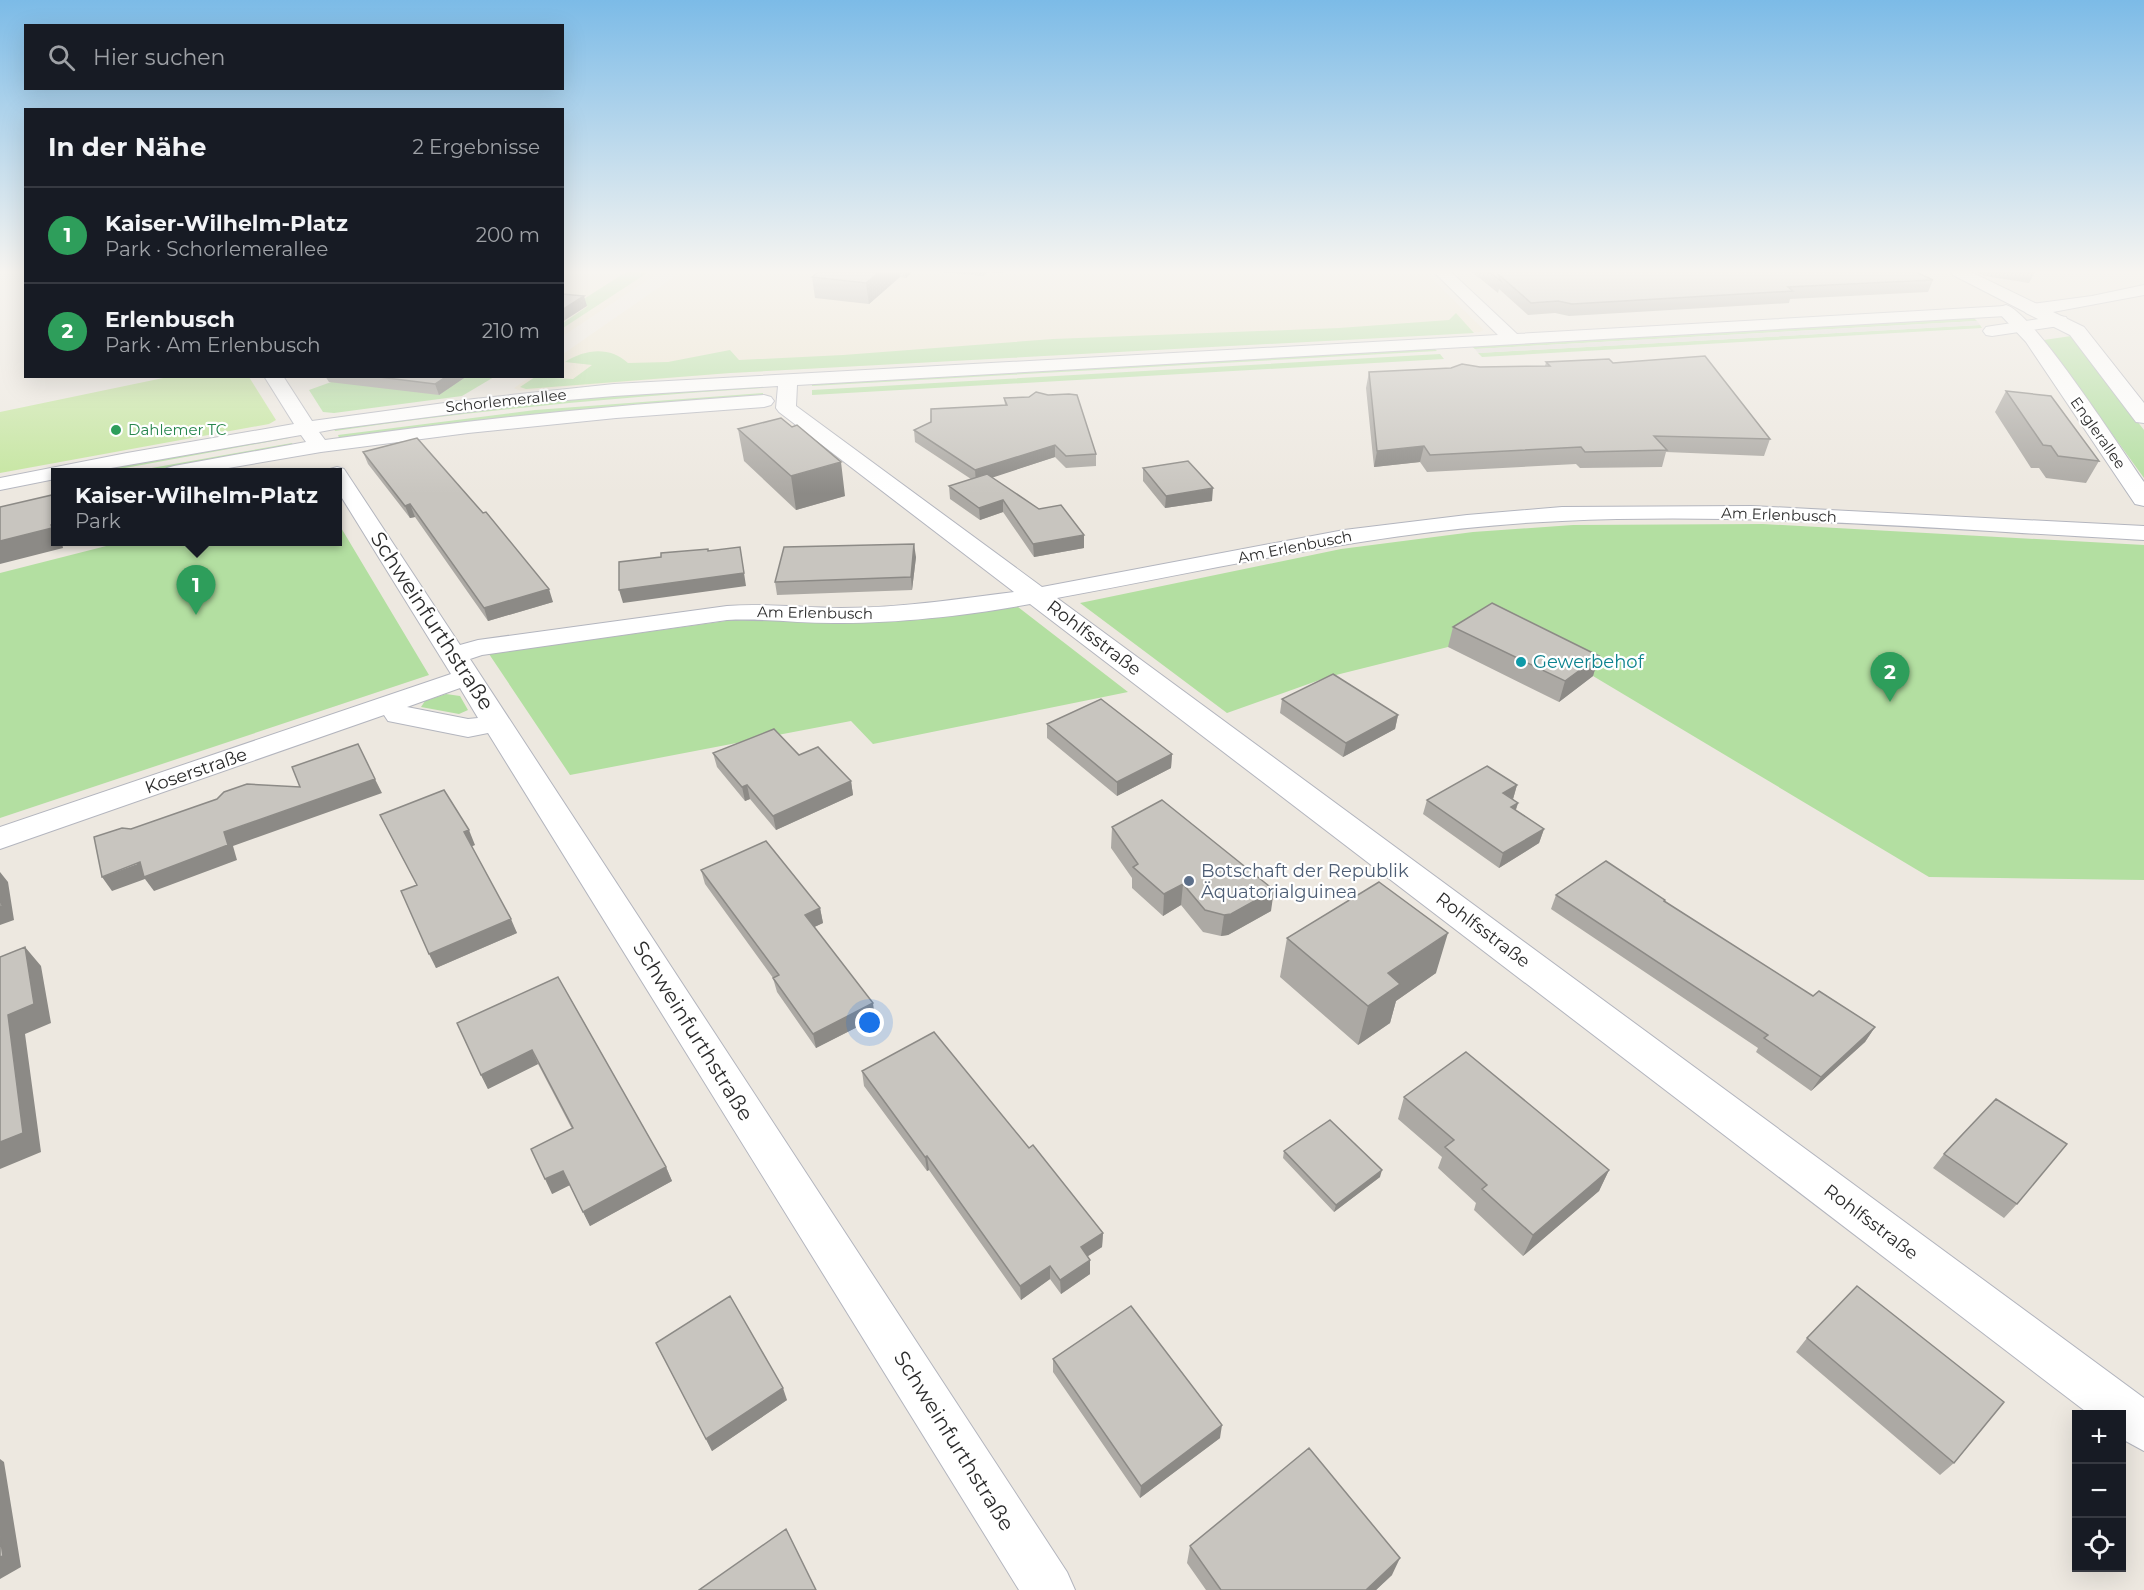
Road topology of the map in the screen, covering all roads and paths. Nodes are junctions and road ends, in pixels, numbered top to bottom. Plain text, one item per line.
1 (1416, 346) edge
2 (2046, 346) edge
3 (2089, 346) edge
4 (274, 378) edge
5 (793, 392) junction
6 (2144, 417) edge
7 (306, 427) junction
8 (320, 447) junction
9 (84, 468) edge
10 (197, 468) edge
11 (334, 468) edge
12 (51, 474) edge
13 (342, 481) edge
14 (0, 484) edge
15 (2144, 500) edge
16 (2144, 533) edge
17 (1038, 596) junction
18 (460, 666) junction
19 (392, 705) junction
20 (498, 723) junction
21 (0, 838) edge
22 (2144, 1427) edge
23 (1049, 1590) edge

1 - 5 street, Schorlemerallee
2 - 15 main road, Englerallee
3 - 6 main road, Englerallee
4 - 7 street, Schweinfurthstraße
5 - 7 street, Schorlemerallee
5 - 8 street, Schorlemerallee
5 - 17 street, Rohlfsstraße
7 - 8 street, Schweinfurthstraße
7 - 9 street, Schorlemerallee
8 - 10 street, Schorlemerallee
8 - 11 street, Schweinfurthstraße
12 - 14 street, Schorlemerallee
13 - 18 street, Schweinfurthstraße
16 - 17 street, Am Erlenbusch
17 - 18 street, Am Erlenbusch
17 - 22 street, Rohlfsstraße
18 - 19 street, Koserstraße
18 - 20 street, Schweinfurthstraße
19 - 20 street
19 - 21 street, Koserstraße
20 - 23 street, Schweinfurthstraße

